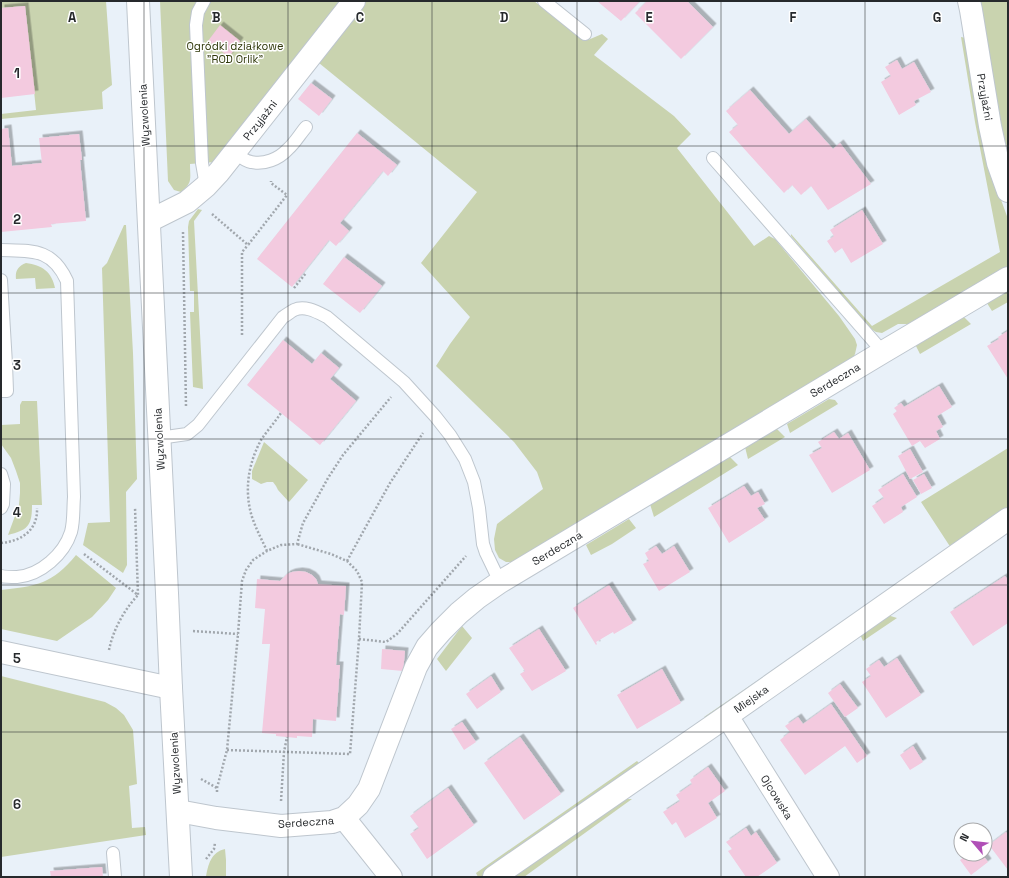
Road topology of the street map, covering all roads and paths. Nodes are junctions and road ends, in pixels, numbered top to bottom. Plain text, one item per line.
1 (138, 1) edge
2 (204, 1) edge
3 (354, 1) edge
4 (544, 1) edge
5 (969, 1) edge
6 (585, 34) dead end
7 (306, 127) dead end
8 (234, 152) junction
9 (713, 158) dead end
10 (269, 162) junction
11 (206, 186) junction
12 (1008, 191) edge
13 (190, 207) junction
14 (149, 221) junction
15 (248, 245) junction
16 (1, 250) edge
17 (306, 273) dead end
18 (1008, 278) edge
19 (1, 280) edge
20 (291, 291) dead end
21 (242, 337) dead end
22 (883, 352) junction
23 (404, 382) junction
24 (1, 390) edge
25 (281, 413) dead end
26 (434, 416) junction
27 (187, 434) junction
28 (159, 438) junction
29 (1, 474) edge
30 (1, 508) edge
31 (37, 508) dead end
32 (1008, 519) edge
33 (1, 543) edge
34 (297, 544) junction
35 (267, 551) junction
36 (466, 556) dead end
37 (347, 562) junction
38 (1, 576) edge
39 (500, 582) junction
40 (359, 639) junction
41 (1, 652) edge
42 (171, 688) junction
43 (727, 716) junction
44 (287, 737) dead end
45 (227, 750) junction
46 (284, 752) junction
47 (178, 811) junction
48 (216, 818) junction
49 (344, 818) junction
50 (281, 826) junction
51 (113, 853) dead end
52 (204, 864) dead end
53 (115, 877) edge
54 (181, 877) edge
55 (391, 877) edge
56 (494, 877) edge
57 (828, 877) edge

1 - 14 street, Wyzwolenia
2 - 11 lane
3 - 8 street, Przyjaźni
4 - 6 lane
5 - 12 street, Przyjaźni
7 - 10 lane
8 - 10 lane
8 - 11 street, Przyjaźni
9 - 22 lane
10 - 15 path
11 - 13 street, Przyjaźni
13 - 14 street, Przyjaźni
13 - 15 path
13 - 27 path
14 - 28 street, Wyzwolenia
15 - 21 path
16 - 38 lane
17 - 20 path
18 - 22 street, Serdeczna
19 - 24 lane
22 - 39 street, Serdeczna
23 - 26 lane
23 - 27 lane
23 - 34 path
25 - 35 path
26 - 37 path
26 - 39 lane
27 - 28 lane
28 - 42 street, Wyzwolenia
29 - 30 lane
31 - 33 path
32 - 43 street, Miejska
34 - 35 path
34 - 37 path
35 - 45 path
36 - 40 path
37 - 40 path
39 - 49 street, Serdeczna
40 - 46 path
41 - 42 street
42 - 47 street, Wyzwolenia
43 - 56 street, Miejska
43 - 57 street, Ojcowska
44 - 46 path
45 - 46 path
45 - 48 path
46 - 50 path
47 - 48 street, Serdeczna
47 - 54 street, Wyzwolenia
48 - 50 street, Serdeczna
48 - 52 path
49 - 50 street, Serdeczna
49 - 55 street
51 - 53 lane

